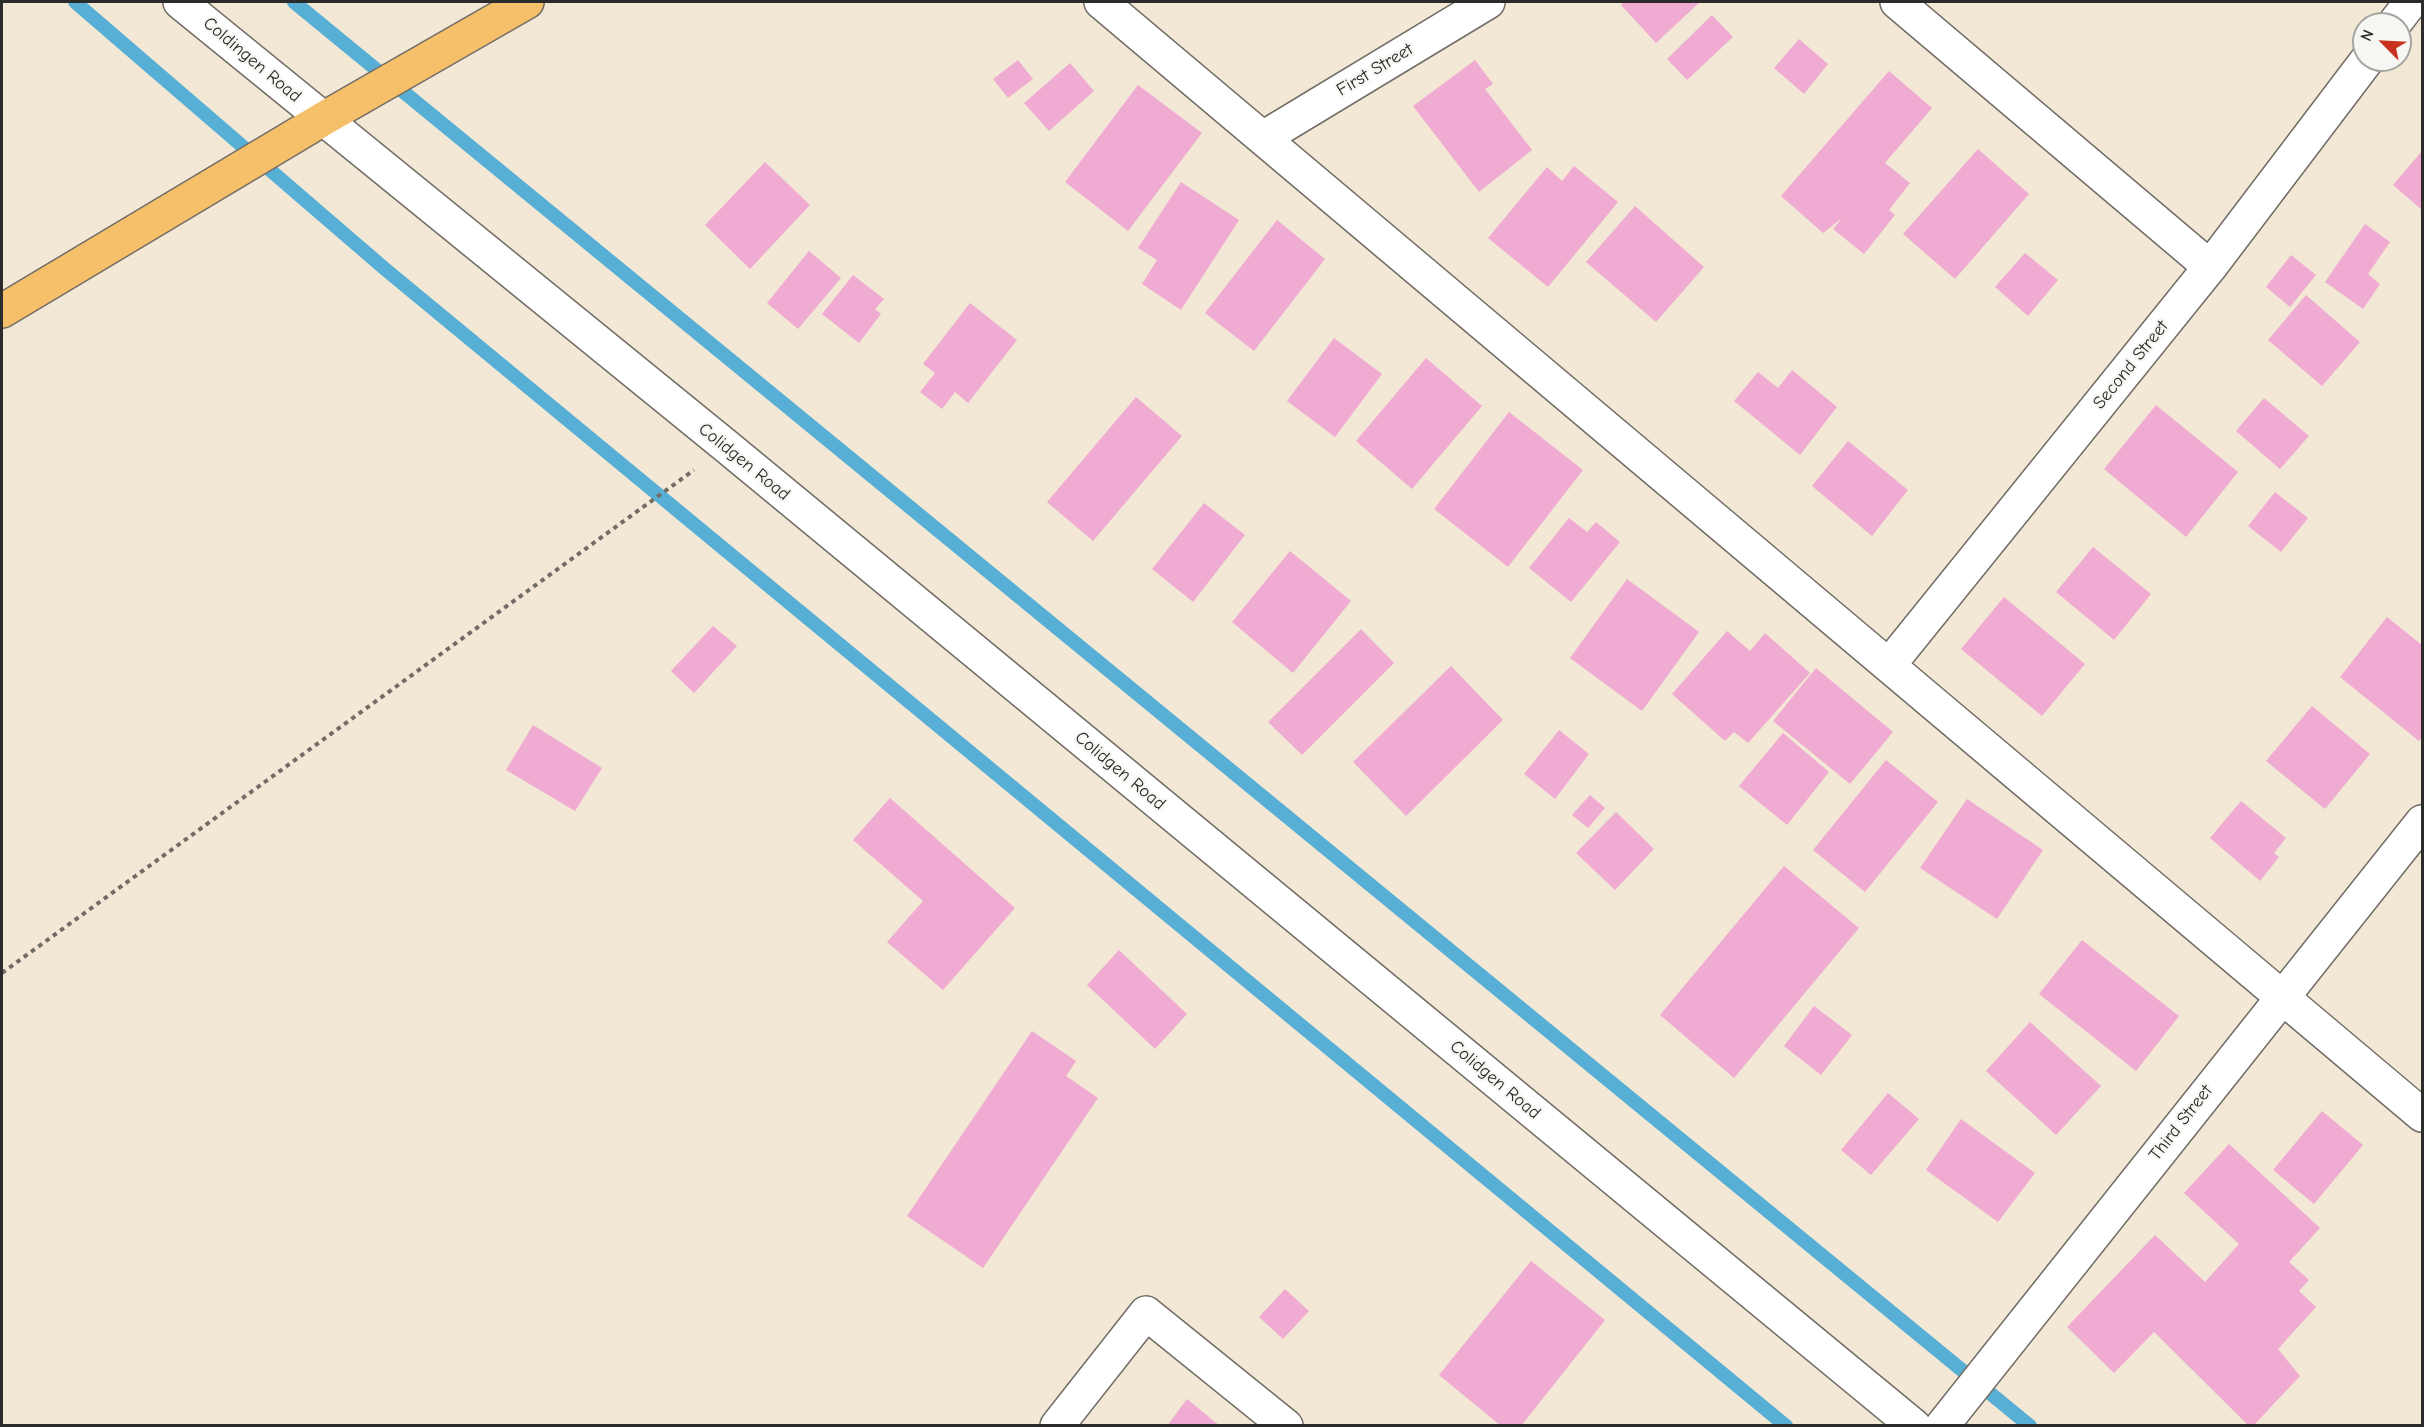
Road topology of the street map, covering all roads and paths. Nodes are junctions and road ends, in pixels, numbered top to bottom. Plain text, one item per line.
1 (180, 2) edge
2 (528, 2) edge
3 (1101, 2) edge
4 (1488, 2) edge
5 (1897, 2) edge
6 (2358, 72) edge
7 (323, 119) junction
8 (1263, 138) junction
9 (2210, 267) junction
10 (2, 311) edge
11 (726, 446) junction
12 (1889, 665) junction
13 (2422, 822) edge
14 (2, 974) edge
15 (2282, 996) junction
16 (2422, 1115) edge
17 (1057, 1425) edge
18 (1286, 1425) edge
19 (1914, 1425) edge
20 (1942, 1425) edge

1 - 7 street, Coldingen Road
2 - 7 main road
3 - 8 street
4 - 8 street, First Street
5 - 9 street
6 - 9 street, Second Street
7 - 10 main road
7 - 11 street, Colidgen Road
8 - 12 street
9 - 12 street, Second Street
11 - 14 path
11 - 19 street, Colidgen Road
12 - 15 street
13 - 15 street, Third Street
15 - 16 street
15 - 20 street, Third Street
17 - 18 street

